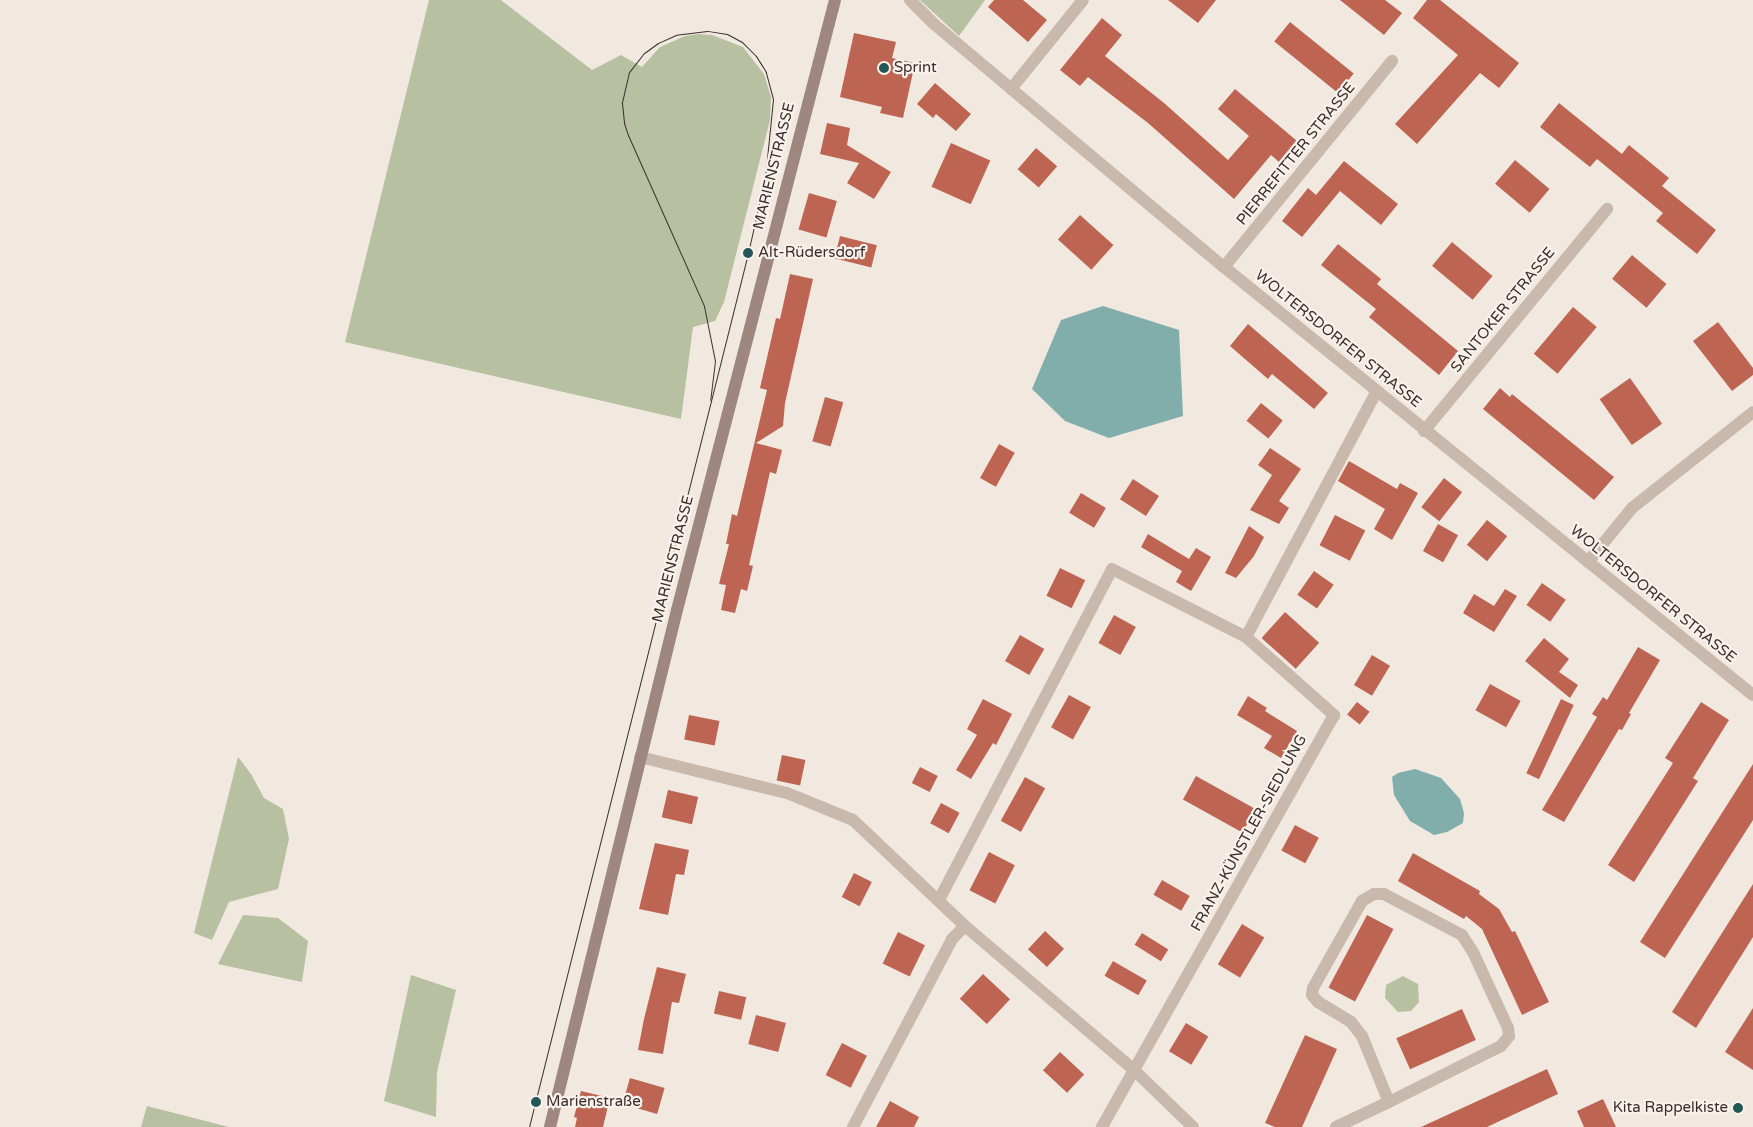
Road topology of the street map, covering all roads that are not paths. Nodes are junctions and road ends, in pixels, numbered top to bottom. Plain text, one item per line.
1 (835, 0) edge
2 (910, 0) edge
3 (1083, 0) edge
4 (1392, 61) dead end
5 (1011, 89) junction
6 (1607, 209) dead end
7 (1224, 267) junction
8 (1376, 392) junction
9 (1753, 412) edge
10 (1424, 431) junction
11 (1588, 562) junction
12 (1246, 637) junction
13 (1753, 695) edge
14 (640, 757) junction
15 (939, 900) junction
16 (965, 926) junction
17 (1134, 1070) junction
18 (1389, 1102) junction
19 (550, 1127) edge
20 (853, 1127) edge
21 (1102, 1127) edge
22 (1193, 1127) edge
23 (1336, 1127) edge

1 - 14 street, MARIENSTRASSE
2 - 5 street, WOLTERSDORFER STRASSE
3 - 5 street
4 - 7 street, PIERREFITTER STRASSE
5 - 7 street, WOLTERSDORFER STRASSE
6 - 10 street, SANTOKER STRASSE
7 - 8 street, WOLTERSDORFER STRASSE
8 - 10 street, WOLTERSDORFER STRASSE
8 - 12 street
9 - 11 street
10 - 11 street, WOLTERSDORFER STRASSE
11 - 13 street, WOLTERSDORFER STRASSE
12 - 15 street, FRANZ-KÜNSTLER-SIEDLUNG
12 - 17 street, FRANZ-KÜNSTLER-SIEDLUNG
14 - 15 street
14 - 19 street, MARIENSTRASSE
15 - 16 street
16 - 17 street
16 - 20 street
17 - 21 street, FRANZ-KÜNSTLER-SIEDLUNG
17 - 22 street
18 - 18 street
18 - 23 street

